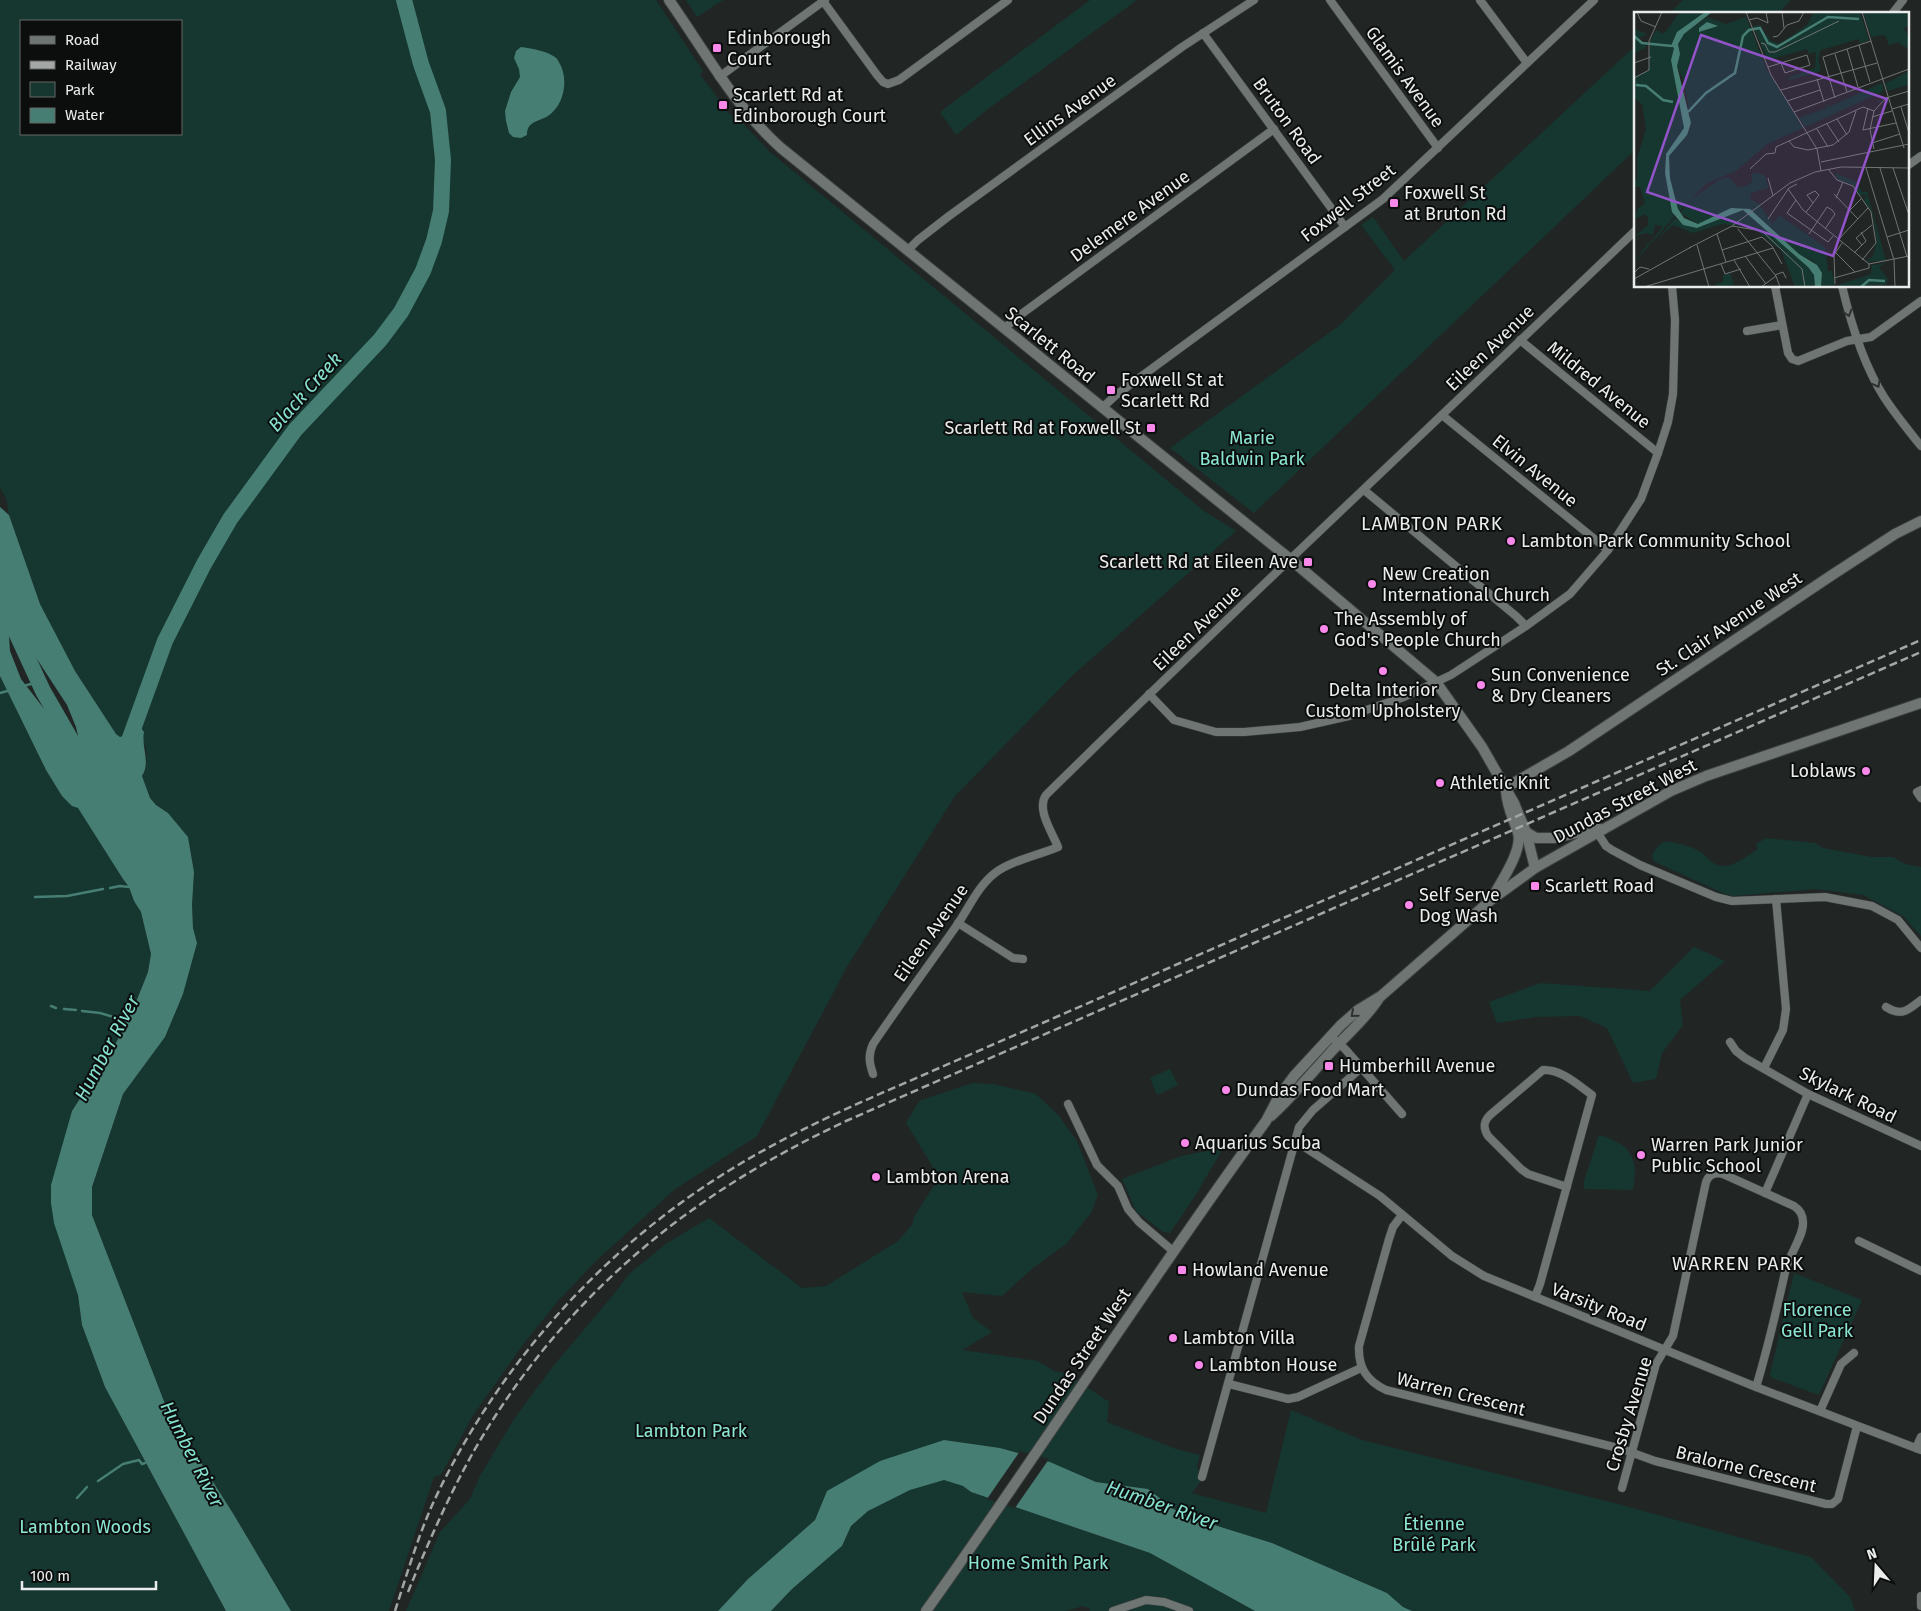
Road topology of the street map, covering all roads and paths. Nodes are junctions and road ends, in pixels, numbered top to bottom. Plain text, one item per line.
1 (669, 0) edge
2 (824, 0) edge
3 (1008, 0) edge
4 (1254, 0) edge
5 (1330, 0) edge
6 (1480, 0) edge
7 (1594, 0) edge
8 (1903, 0) edge
9 (1894, 12) edge
10 (1203, 32) junction
11 (1527, 64) junction
12 (719, 76) junction
13 (1274, 129) junction
14 (1438, 148) junction
15 (1921, 156) edge
16 (1908, 165) edge
17 (1345, 227) junction
18 (1634, 232) edge
19 (907, 250) junction
20 (1672, 288) edge
21 (1775, 288) edge
22 (1842, 288) edge
23 (1921, 301) edge
24 (1782, 325) junction
25 (1005, 328) junction
26 (1747, 331) dead end
27 (1520, 340) junction
28 (1857, 340) junction
29 (1102, 408) junction
30 (1442, 415) junction
31 (1921, 446) edge
32 (1658, 453) junction
33 (1364, 490) junction
34 (1921, 521) edge
35 (1608, 550) junction
36 (1290, 559) junction
37 (1526, 626) junction
38 (1436, 682) junction
39 (1149, 694) junction
40 (1921, 703) edge
41 (1505, 788) junction
42 (1921, 790) edge
43 (1921, 798) edge
44 (1611, 824) junction
45 (1526, 832) junction
46 (1597, 832) junction
47 (1535, 868) junction
48 (1776, 899) junction
49 (1491, 900) junction
50 (958, 924) junction
51 (1921, 948) edge
52 (1023, 959) dead end
53 (1381, 996) junction
54 (1921, 1000) edge
55 (1886, 1007) dead end
56 (1330, 1036) junction
57 (1730, 1042) dead end
58 (1338, 1044) junction
59 (1361, 1068) junction
60 (1764, 1068) junction
61 (873, 1074) dead end
62 (1808, 1094) junction
63 (1068, 1104) dead end
64 (1402, 1114) dead end
65 (1266, 1121) junction
66 (1295, 1141) junction
67 (1921, 1146) edge
68 (1566, 1187) junction
69 (1764, 1193) junction
70 (1402, 1215) junction
71 (1859, 1241) dead end
72 (1173, 1251) junction
73 (1921, 1271) edge
74 (1535, 1297) junction
75 (1665, 1349) junction
76 (1854, 1354) dead end
77 (1361, 1368) junction
78 (1228, 1384) junction
79 (1756, 1387) junction
80 (1820, 1411) junction
81 (1857, 1426) junction
82 (1921, 1437) edge
83 (1918, 1449) edge
84 (1632, 1453) junction
85 (1202, 1477) dead end
86 (1622, 1488) dead end
87 (1921, 1596) edge
88 (1921, 1606) edge
89 (926, 1611) edge
90 (1113, 1611) edge
91 (1189, 1611) edge

1 - 12 main road, Scarlett Road
2 - 3 street
2 - 12 street
4 - 10 street, Ellins Avenue
5 - 14 street, Glamis Avenue
6 - 11 street
7 - 11 street, Foxwell Street
8 - 9 street
10 - 13 street, Bruton Road
10 - 19 street, Ellins Avenue
11 - 14 street, Foxwell Street
12 - 19 main road, Scarlett Road
13 - 17 street, Bruton Road
13 - 25 street, Delemere Avenue
14 - 17 street, Foxwell Street
15 - 16 street
17 - 29 street, Foxwell Street
18 - 27 street, Eileen Avenue
19 - 25 main road, Scarlett Road
20 - 32 street
21 - 24 street
22 -> 28 street
23 - 28 street
24 - 26 street
24 - 28 street
25 - 29 main road, Scarlett Road
27 - 30 street, Eileen Avenue
27 - 32 street, Mildred Avenue
28 -> 31 street
29 - 36 main road, Scarlett Road
30 - 33 street, Eileen Avenue
30 - 35 street, Elvin Avenue
32 - 35 street
33 - 36 street, Eileen Avenue
33 - 37 street
34 - 41 main road, St. Clair Avenue West
35 - 37 street
36 - 38 main road, Scarlett Road
36 - 39 street, Eileen Avenue
37 - 38 street
38 - 39 street
38 - 41 main road, Scarlett Road
39 - 50 street, Eileen Avenue
40 - 44 main road, Dundas Street West
41 - 45 main road, Scarlett Road
41 - 49 main road, Scarlett Road
42 - 43 street
44 - 45 main road
44 - 46 main road, Dundas Street West
45 - 47 main road, Scarlett Road
46 - 47 main road, Dundas Street West
46 - 48 street
47 - 49 main road, Dundas Street West
48 - 51 street
48 - 60 street
49 - 53 main road, Dundas Street West
50 - 52 street
50 - 61 street, Eileen Avenue
53 -> 56 main road, Dundas Street West
53 - 58 main road, Dundas Street West
54 - 55 street
56 - 58 street
56 - 65 main road, Dundas Street West
57 - 60 street, Skylark Road
58 - 59 street
58 - 65 main road, Dundas Street West
59 - 64 street
59 - 66 street
60 - 62 street, Skylark Road
62 - 67 street, Skylark Road
62 - 69 street
63 - 72 street
65 - 72 main road, Dundas Street West
66 - 70 street, Varsity Road
66 - 78 street
68 - 68 street
68 - 74 street
69 - 75 street, Crosby Avenue
69 - 79 street
70 - 74 street, Varsity Road
70 - 77 street
71 - 73 street
72 - 89 main road, Dundas Street West
74 - 75 street, Varsity Road
75 - 79 street, Varsity Road
75 - 84 street, Crosby Avenue
76 - 80 street
77 - 78 street
77 - 84 street, Warren Crescent
78 - 85 street
79 - 80 street, Varsity Road
80 - 81 street, Varsity Road
81 - 83 street, Varsity Road
81 - 84 street, Bralorne Crescent
82 - 83 street
84 - 86 street, Crosby Avenue
87 - 88 street
90 - 91 street

